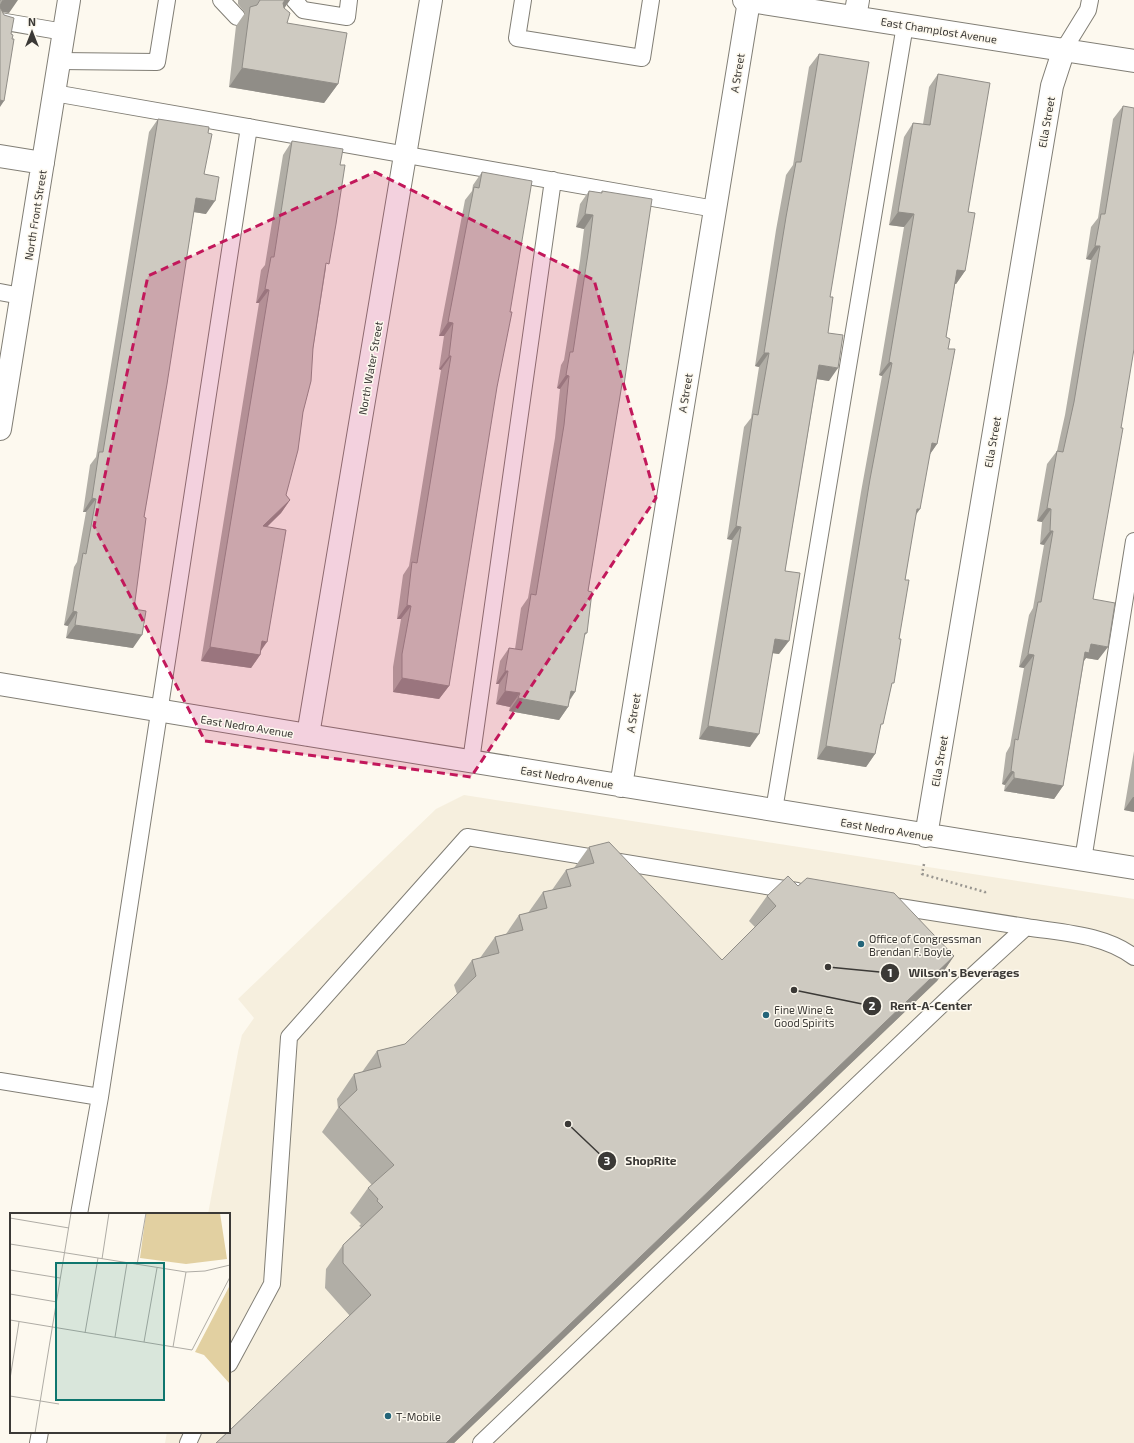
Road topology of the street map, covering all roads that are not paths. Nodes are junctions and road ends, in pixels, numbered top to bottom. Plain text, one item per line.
1 (69, 0) edge
2 (167, 0) edge
3 (221, 0) edge
4 (349, 0) edge
5 (431, 0) edge
6 (523, 0) edge
7 (651, 0) edge
8 (746, 0) edge
9 (1090, 0) edge
10 (293, 8) edge
11 (857, 8) edge
12 (237, 17) dead end
13 (0, 21) edge
14 (905, 25) junction
15 (64, 32) junction
16 (1064, 49) junction
17 (59, 61) junction
18 (1134, 61) edge
19 (54, 93) junction
20 (249, 127) junction
21 (406, 154) junction
22 (0, 156) edge
23 (43, 163) junction
24 (553, 180) junction
25 (715, 209) junction
26 (0, 292) edge
27 (21, 296) junction
28 (2, 408) edge
29 (0, 429) edge
30 (1134, 541) edge
31 (0, 684) edge
32 (160, 711) junction
33 (308, 736) junction
34 (471, 761) junction
35 (620, 786) junction
36 (774, 810) junction
37 (926, 836) junction
38 (1083, 860) junction
39 (1134, 868) edge
40 (812, 893) edge
41 (875, 903) edge
42 (1026, 927) junction
43 (1134, 957) edge
44 (0, 1080) edge
45 (100, 1097) junction
46 (79, 1213) edge
47 (230, 1362) edge
48 (40, 1433) edge
49 (193, 1433) edge
50 (38, 1443) edge
51 (188, 1443) edge
52 (481, 1443) edge

1 - 15 street, North Front Street
2 - 17 lane
3 - 12 lane
4 - 10 lane
5 - 21 street, North Water Street
6 - 7 lane
8 - 11 street, East Champlost Avenue
8 - 25 street, A Street
9 - 16 lane
11 - 14 street, East Champlost Avenue
13 - 15 lane
14 - 16 street, East Champlost Avenue
14 - 36 lane
15 - 17 street, North Front Street
16 - 18 street, East Champlost Avenue
16 - 37 street, Ella Street
17 - 19 street, North Front Street
19 - 20 lane
19 - 23 street, North Front Street
20 - 21 lane
20 - 32 lane
21 - 24 lane
21 - 33 street, North Water Street
22 - 23 street
23 - 27 street, North Front Street
24 - 25 lane
24 - 34 lane
25 - 35 street, A Street
26 - 27 lane
27 - 28 street, North Front Street
28 - 29 street, North Front Street
30 - 38 lane
31 - 32 street, East Nedro Avenue
32 - 33 street, East Nedro Avenue
32 - 45 lane
33 - 34 street, East Nedro Avenue
34 - 35 street, East Nedro Avenue
35 - 36 street, East Nedro Avenue
36 - 37 street, East Nedro Avenue
37 - 38 street, East Nedro Avenue
38 - 39 street, East Nedro Avenue
40 - 47 lane
41 - 42 lane
42 - 43 lane
42 - 52 lane
44 - 45 lane
45 - 46 lane
48 - 50 lane
49 - 51 lane

